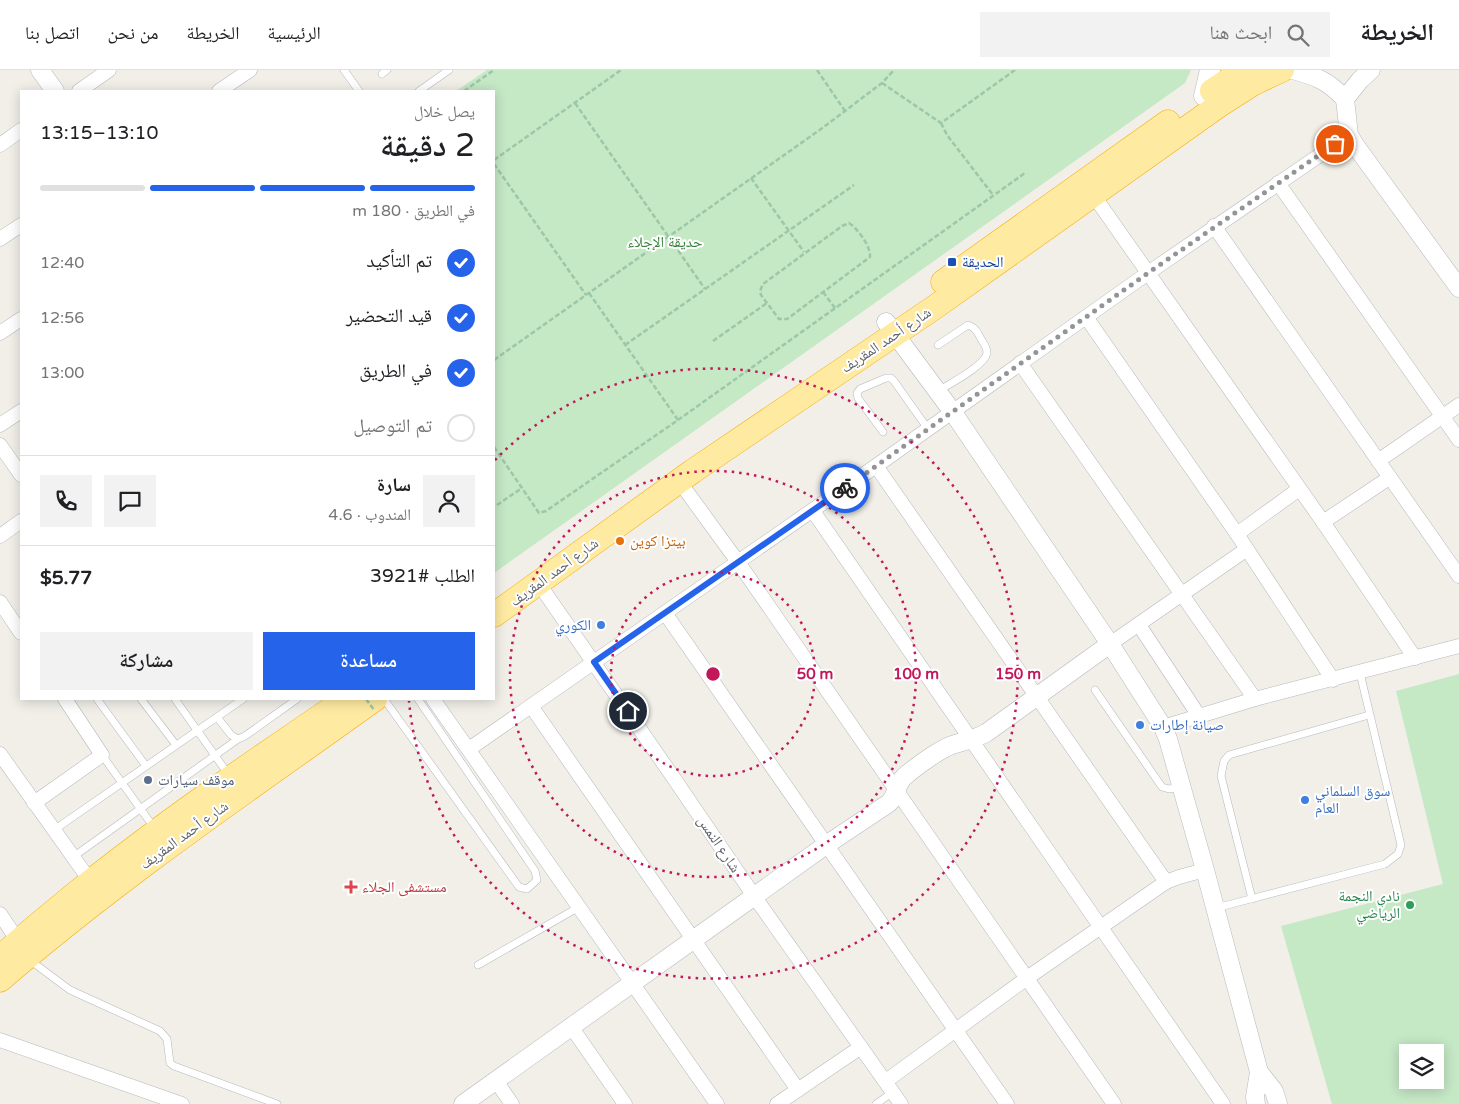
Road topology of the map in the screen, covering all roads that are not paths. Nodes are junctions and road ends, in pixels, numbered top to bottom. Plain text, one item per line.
1 (40, 70) edge
2 (109, 70) edge
3 (250, 70) edge
4 (344, 70) edge
5 (449, 70) edge
6 (1210, 70) edge
7 (1244, 70) edge
8 (1282, 70) edge
9 (1292, 70) edge
10 (1371, 70) edge
11 (54, 90) edge
12 (80, 90) edge
13 (220, 90) edge
14 (358, 90) edge
15 (420, 90) edge
16 (1204, 96) junction
17 (1345, 99) junction
18 (20, 131) edge
19 (1350, 135) junction
20 (0, 145) edge
21 (1278, 183) junction
22 (1094, 196) junction
23 (20, 226) edge
24 (1214, 226) junction
25 (0, 240) edge
26 (1148, 273) junction
27 (1459, 288) edge
28 (1086, 317) junction
29 (20, 319) edge
30 (891, 328) junction
31 (0, 333) edge
32 (938, 345) dead end
33 (1020, 363) junction
34 (937, 391) junction
35 (1459, 405) edge
36 (952, 411) junction
37 (20, 412) edge
38 (1442, 416) junction
39 (0, 425) edge
40 (928, 429) junction
41 (883, 432) dead end
42 (1459, 440) edge
43 (0, 445) edge
44 (1378, 461) junction
45 (876, 466) junction
46 (20, 474) edge
47 (1389, 478) junction
48 (679, 481) junction
49 (1300, 489) junction
50 (812, 511) junction
51 (20, 522) edge
52 (1323, 522) junction
53 (1237, 534) junction
54 (0, 536) edge
55 (1247, 549) junction
56 (738, 562) junction
57 (1459, 576) edge
58 (539, 584) junction
59 (1182, 594) junction
60 (495, 597) edge
61 (0, 602) edge
62 (665, 613) junction
63 (495, 614) edge
64 (1139, 625) junction
65 (20, 632) edge
66 (1110, 644) junction
67 (1459, 646) edge
68 (1415, 658) junction
69 (594, 662) junction
70 (1360, 673) junction
71 (1333, 680) junction
72 (1095, 690) dead end
73 (1036, 696) junction
74 (1255, 699) junction
75 (67, 700) edge
76 (98, 700) edge
77 (142, 700) edge
78 (176, 700) edge
79 (242, 700) edge
80 (296, 700) edge
81 (345, 700) edge
82 (385, 700) edge
83 (419, 700) edge
84 (434, 700) edge
85 (375, 705) edge
86 (531, 706) junction
87 (1369, 715) junction
88 (1199, 716) junction
89 (217, 717) junction
90 (1162, 727) junction
91 (197, 731) junction
92 (238, 739) junction
93 (972, 739) junction
94 (176, 745) junction
95 (469, 750) junction
96 (0, 754) edge
97 (102, 755) junction
98 (214, 755) junction
99 (273, 760) junction
100 (146, 766) junction
101 (230, 777) junction
102 (122, 783) junction
103 (1181, 787) junction
104 (897, 792) junction
105 (34, 803) junction
106 (140, 808) junction
107 (54, 830) junction
108 (156, 831) junction
109 (826, 845) junction
110 (72, 857) junction
111 (1205, 870) junction
112 (91, 882) junction
113 (1166, 882) junction
114 (754, 896) junction
115 (1252, 899) junction
116 (579, 907) junction
117 (1215, 908) junction
118 (0, 914) edge
119 (1101, 927) junction
120 (693, 940) junction
121 (22, 949) junction
122 (0, 958) edge
123 (478, 965) dead end
124 (1027, 978) junction
125 (0, 980) edge
126 (634, 983) junction
127 (572, 1028) junction
128 (956, 1030) junction
129 (0, 1040) edge
130 (861, 1047) junction
131 (1259, 1072) junction
132 (496, 1081) junction
133 (889, 1087) junction
134 (798, 1090) junction
135 (1276, 1098) edge
136 (165, 1101) edge
137 (1252, 1102) edge
138 (182, 1104) edge
139 (276, 1104) edge
140 (463, 1104) edge
141 (512, 1104) edge
142 (625, 1104) edge
143 (717, 1104) edge
144 (777, 1104) edge
145 (876, 1104) edge
146 (901, 1104) edge
147 (1007, 1104) edge
148 (1114, 1104) edge
149 (1223, 1104) edge

1 - 11 street
2 - 12 street
3 - 13 street
4 - 14 lane
5 - 15 lane
6 - 16 main road
7 - 16 highway, شارع أحمد المقريف
8 - 22 highway, شارع أحمد المقريف
9 - 17 street
10 - 17 street
16 - 30 highway, شارع أحمد المقريف
17 - 19 street
18 - 20 street
19 - 21 street
19 - 27 street
21 - 24 street
21 - 38 street
22 - 26 street
22 - 30 highway, شارع أحمد المقريف
23 - 25 street
24 - 26 street
24 - 44 street
26 - 28 street
26 - 49 street
28 - 33 street
28 - 53 street
29 - 31 street
30 - 34 street
30 - 48 highway, شارع أحمد المقريف
30 - 60 highway, شارع أحمد المقريف
32 - 34 lane
33 - 36 street
33 - 59 street
34 - 36 street
35 - 38 street
36 - 40 street
36 - 66 street
37 - 39 street
38 - 42 street
38 - 44 street
40 - 41 lane
40 - 45 street
43 - 46 street
44 - 47 street
45 - 50 street
45 - 73 street
47 - 52 street
47 - 57 street
48 - 56 street
48 - 58 highway, شارع أحمد المقريف
49 - 52 street
49 - 53 street
50 - 56 street
50 - 93 street
51 - 54 street
52 - 68 street
53 - 55 street
55 - 59 street
55 - 71 street
56 - 62 street
56 - 104 street
58 - 63 highway, شارع أحمد المقريف
58 - 69 street, شارع النمس
59 - 64 street
59 - 74 street
61 - 65 street
62 - 69 street
62 - 109 street
64 - 66 street
64 - 88 street
66 - 73 street
66 - 90 street
67 - 68 street
68 - 70 street
69 - 86 street
69 - 114 street, شارع النمس
70 - 71 street
70 - 87 lane
71 - 74 street
72 - 103 lane
73 - 93 street
73 - 113 street
74 - 88 street
75 - 97 street
76 - 100 lane
77 - 94 lane
78 - 91 lane
79 - 89 lane
80 - 92 lane
81 - 99 highway, شارع أحمد المقريف
82 - 83 lane
84 - 95 street
85 - 99 highway, شارع أحمد المقريف
86 - 95 street
86 - 120 street
87 - 115 lane
87 - 115 lane
88 - 90 street
89 - 91 lane
89 - 92 lane
90 - 103 street
91 - 94 lane
91 - 98 lane
92 - 98 lane
93 - 104 street
93 - 119 street
94 - 100 lane
95 - 116 street
96 - 105 street
97 - 102 lane
97 - 105 street
98 - 101 lane
98 - 106 lane
99 - 101 highway, شارع أحمد المقريف
99 - 121 highway, شارع أحمد المقريف
100 - 102 lane
101 - 108 highway, شارع أحمد المقريف
102 - 106 lane
102 - 107 lane
103 - 111 street
104 - 109 street
104 - 124 street
105 - 107 street
106 - 108 lane
106 - 110 lane
107 - 110 street
108 - 112 highway, شارع أحمد المقريف
109 - 114 street
109 - 128 street
110 - 112 street
111 - 113 street
111 - 117 street
112 - 121 highway, شارع أحمد المقريف
113 - 119 street
114 - 120 street
114 - 130 street, شارع النمس
115 - 117 lane
116 - 123 lane
116 - 126 street
117 - 131 street
118 - 121 street
119 - 124 street
119 - 149 street
120 - 126 street
120 - 134 street
121 - 122 highway, شارع أحمد المقريف
121 - 125 highway, شارع أحمد المقريف
121 - 139 lane
124 - 128 street
124 - 148 street
126 - 127 street
126 - 143 street
127 - 132 street
127 - 142 street
128 - 133 street
128 - 147 street
129 - 136 street
130 - 133 street, شارع النمس
130 - 134 street
131 - 135 street
131 - 137 street
132 - 140 street
132 - 141 street
133 - 145 lane
133 - 146 street, شارع النمس
134 - 144 street
135 - 137 street
136 - 138 street

